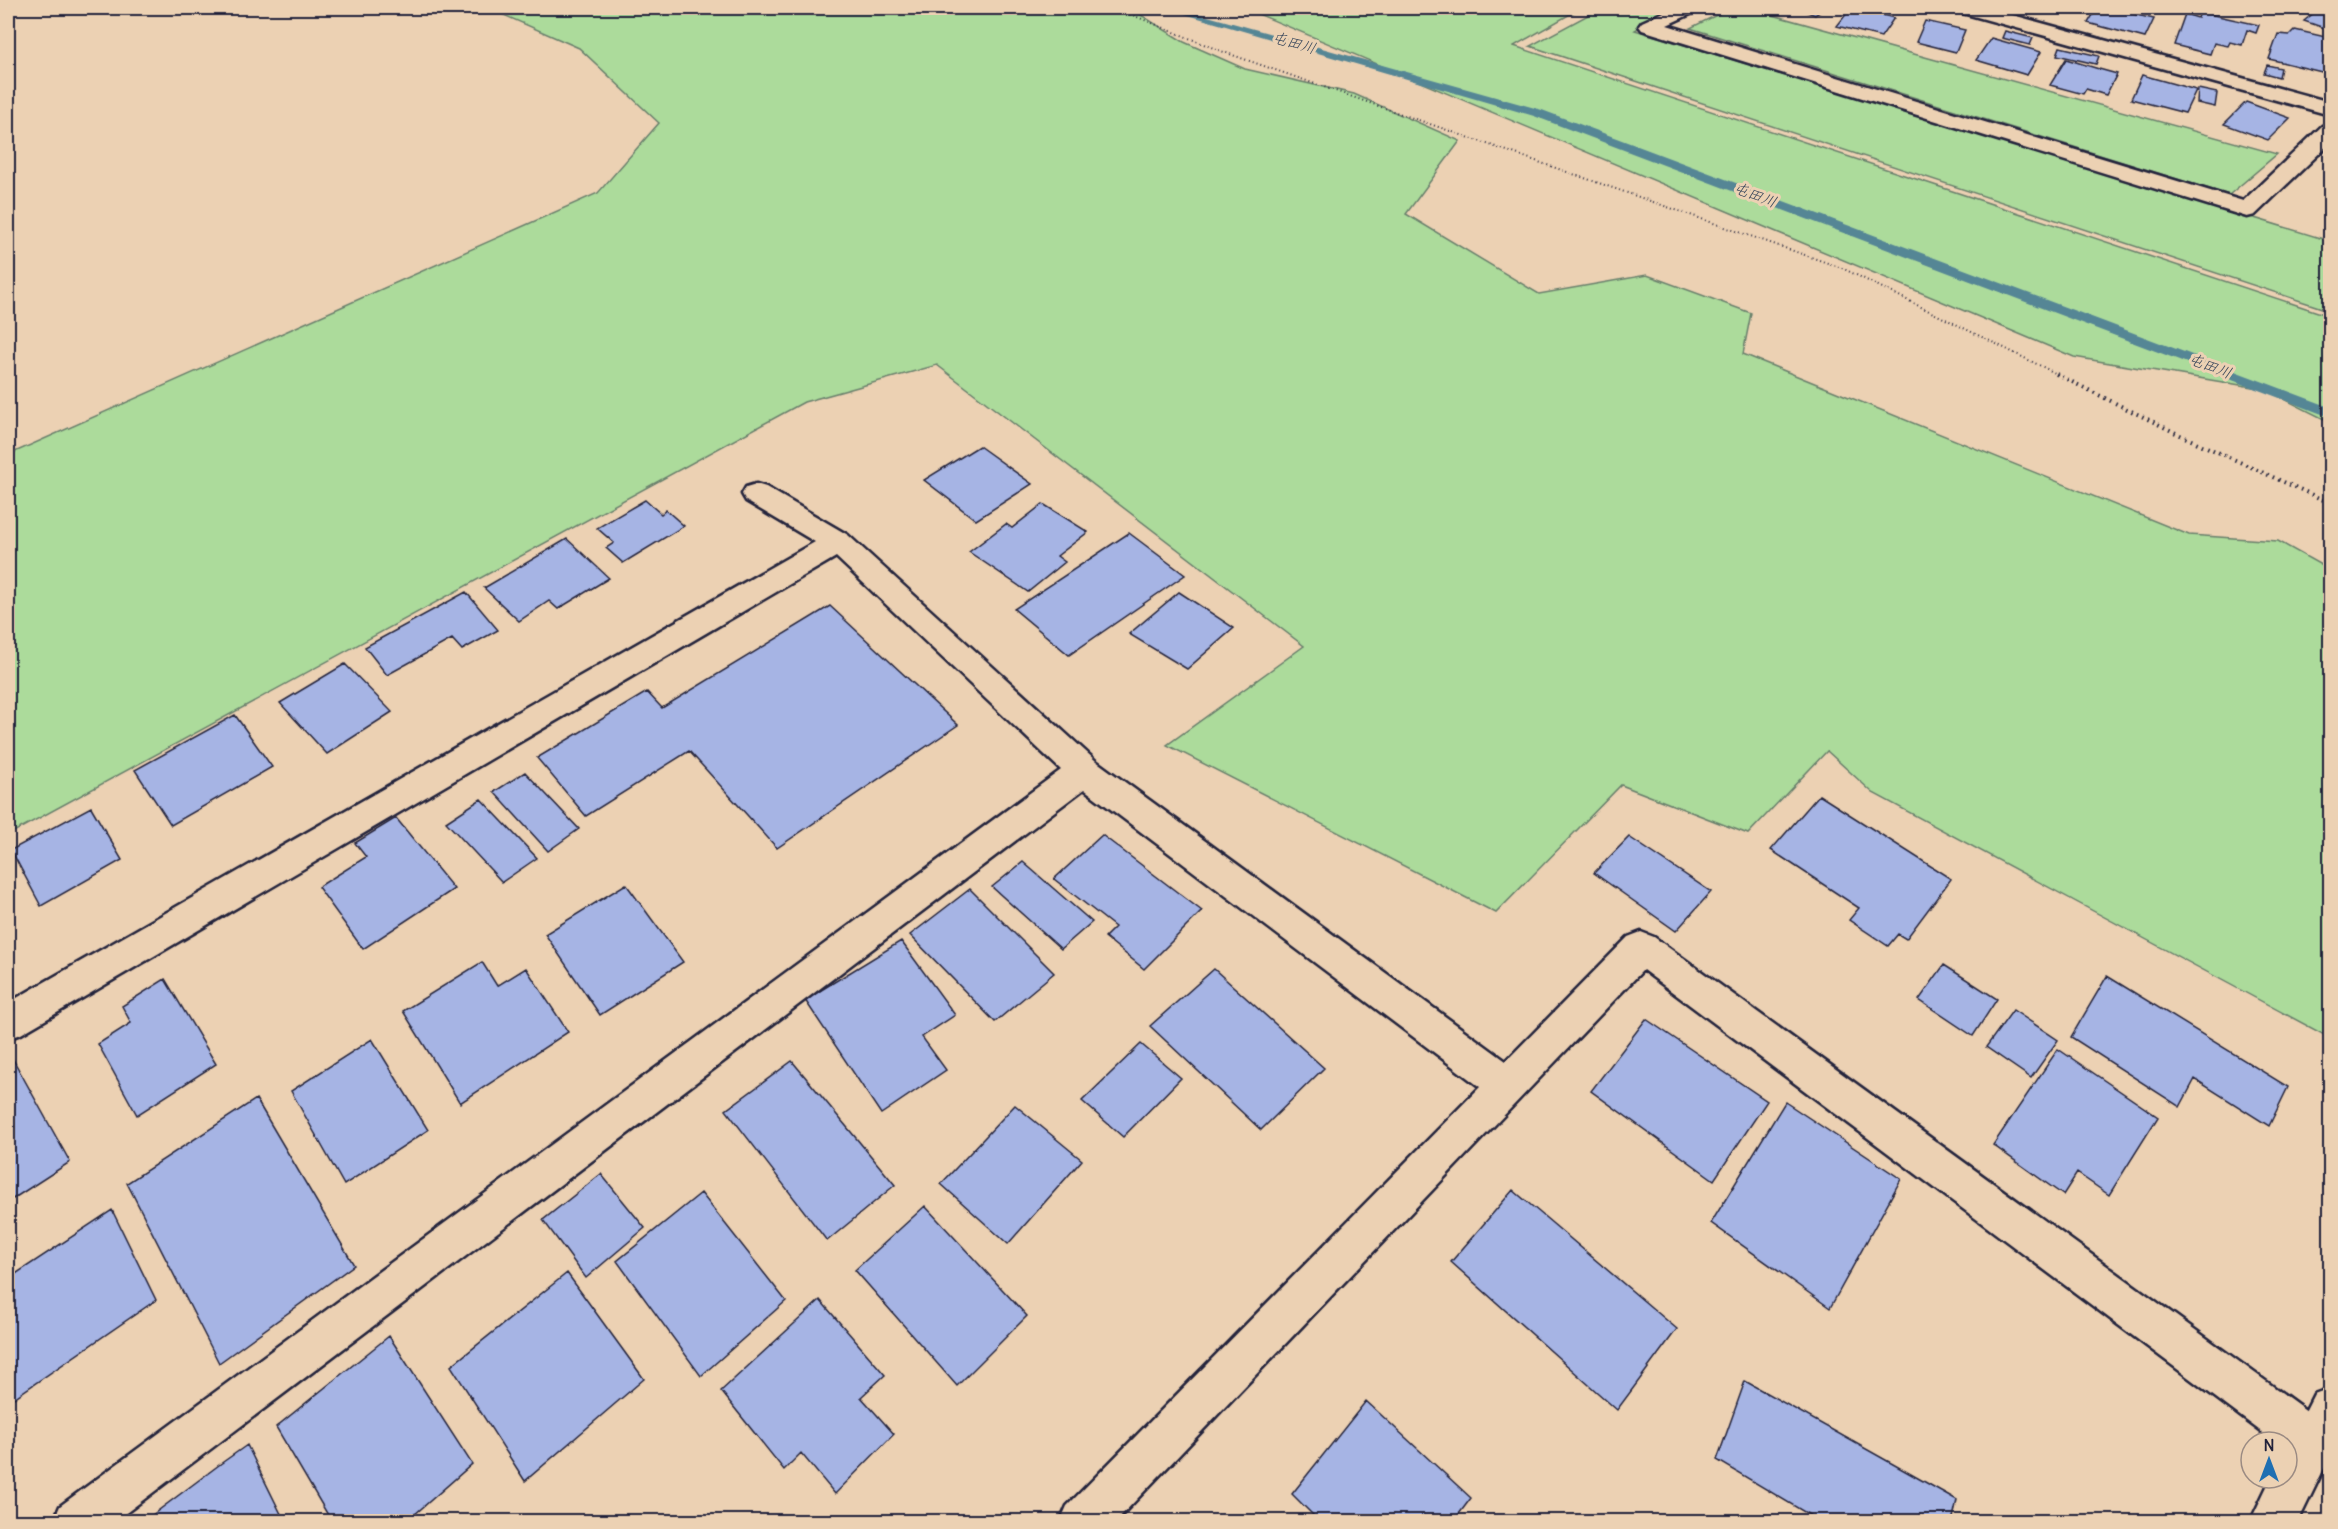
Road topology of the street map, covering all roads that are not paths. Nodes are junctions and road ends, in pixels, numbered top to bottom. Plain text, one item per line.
1 (1688, 8) edge
2 (1966, 8) edge
3 (2331, 109) edge
4 (2331, 131) edge
5 (756, 494) dead end
6 (838, 542) junction
7 (1084, 771) junction
8 (8, 1022) edge
9 (1509, 1085) junction
10 (2322, 1427) edge
11 (76, 1521) edge
12 (1083, 1521) edge
13 (2273, 1521) edge

1 - 4 street
2 - 3 street
5 - 6 street
6 - 7 street
6 - 8 street
7 - 9 street
7 - 11 street
9 - 10 street
9 - 12 street
10 - 13 street

